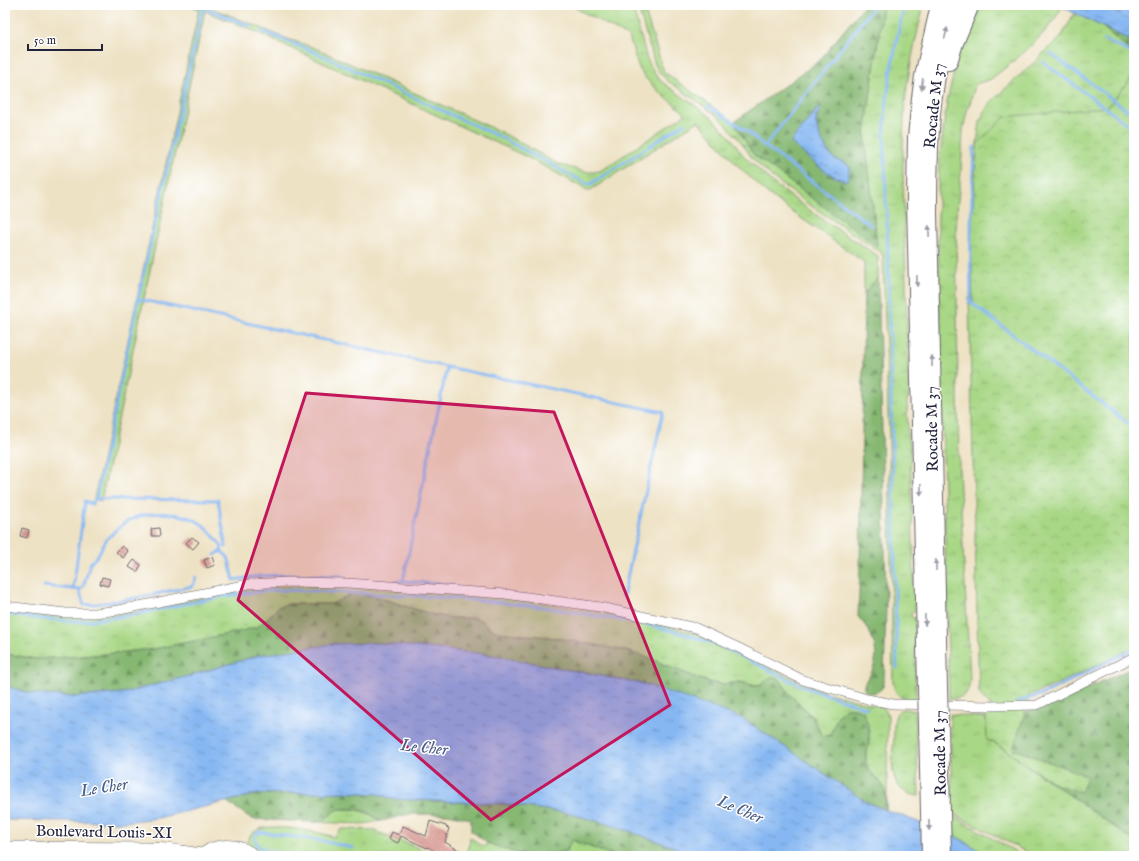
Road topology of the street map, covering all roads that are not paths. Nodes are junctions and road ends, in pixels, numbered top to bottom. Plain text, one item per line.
1 (939, 5) edge
2 (954, 5) edge
3 (971, 5) edge
4 (933, 103) junction
5 (926, 400) junction
6 (5, 606) edge
7 (1134, 656) edge
8 (934, 772) junction
9 (5, 849) edge
10 (202, 856) edge
11 (252, 856) edge
12 (930, 856) edge
13 (943, 856) edge

1 -> 5 highway, Rocade M 37
4 -> 2 highway, Rocade M 37
3 - 4 highway
5 -> 4 highway, Rocade M 37
5 - 8 highway, Rocade M 37, bridge
6 - 7 street
8 -> 12 highway, Rocade M 37
8 - 13 highway, Rocade M 37
9 - 10 main road, Boulevard Louis-XI
10 - 11 main road

